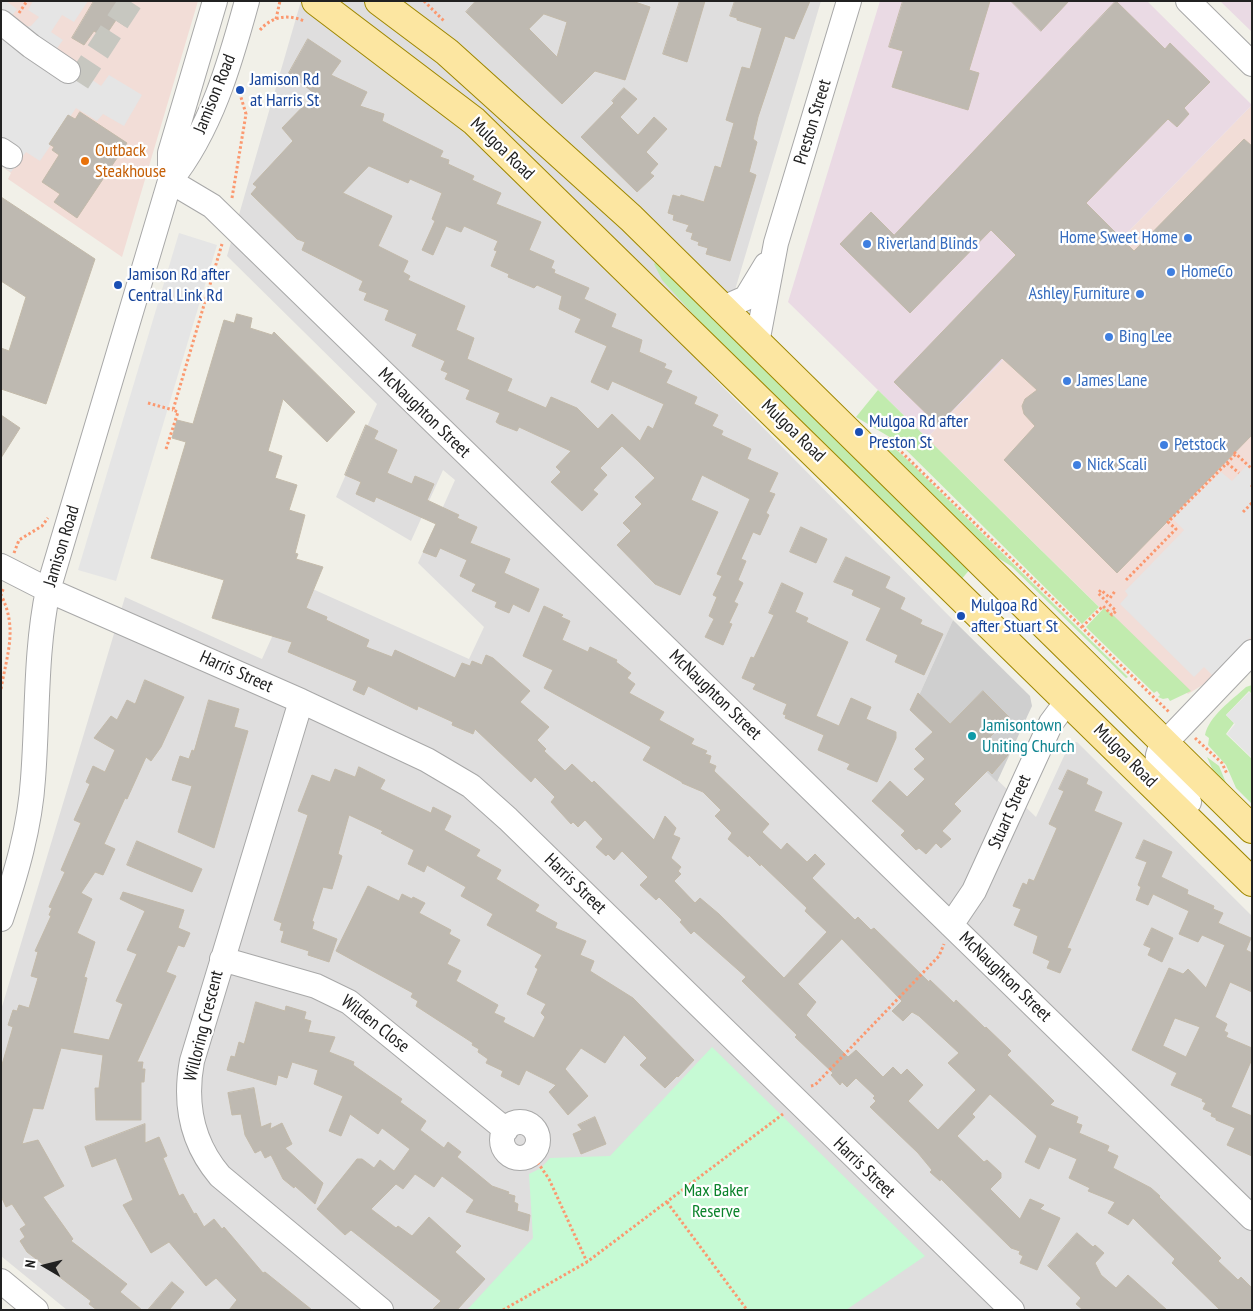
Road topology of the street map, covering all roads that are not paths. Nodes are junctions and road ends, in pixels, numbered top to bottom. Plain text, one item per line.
1 (215, 1) edge
2 (247, 1) edge
3 (316, 1) edge
4 (379, 1) edge
5 (849, 1) edge
6 (1188, 1) edge
7 (1, 22) edge
8 (1252, 64) edge
9 (68, 71) dead end
10 (170, 181) junction
11 (776, 243) junction
12 (721, 309) junction
13 (758, 343) junction
14 (1, 566) edge
15 (48, 590) junction
16 (1252, 652) edge
17 (1068, 700) junction
18 (302, 701) junction
19 (1164, 744) junction
20 (1252, 829) edge
21 (1252, 865) edge
22 (1252, 882) edge
23 (1, 919) edge
24 (951, 925) junction
25 (222, 959) junction
26 (532, 1154) road end
27 (1252, 1218) edge
28 (1, 1282) edge
29 (36, 1310) edge
30 (381, 1310) edge
31 (1012, 1310) edge

1 - 10 street, Jamison Road
2 - 10 street, Jamison Road
3 - 17 main road, Mulgoa Road
4 - 12 main road, Mulgoa Road
5 - 11 street, Preston Street
6 - 8 street
7 - 9 street
10 - 15 street, Jamison Road
10 - 24 street, McNaughton Street
11 - 12 street, Preston Street
11 - 13 street, Preston Street
12 - 13 main road, Mulgoa Road
13 - 19 main road, Mulgoa Road
14 - 15 street, Harris Street
15 - 18 street, Harris Street
15 - 23 street, Jamison Road
16 - 19 street
17 - 22 main road, Mulgoa Road
17 - 24 street, Stuart Street
18 - 25 street, Willoring Crescent
18 - 31 street, Harris Street
19 - 20 main road, Mulgoa Road
19 - 21 street
24 - 27 street, McNaughton Street
25 - 26 street, Wilden Close
25 - 30 street, Willoring Crescent
28 - 29 street

